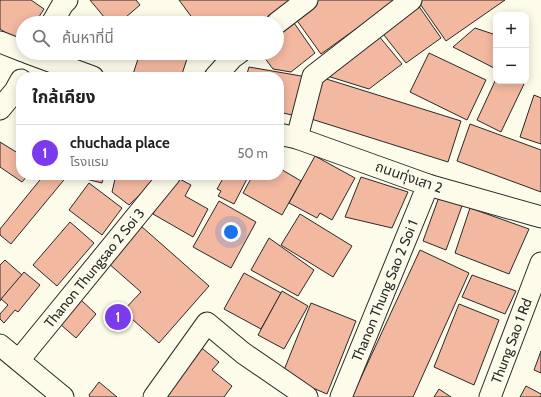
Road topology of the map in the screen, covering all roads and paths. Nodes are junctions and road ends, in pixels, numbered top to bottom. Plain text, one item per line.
1 (67, 0) edge
2 (307, 0) edge
3 (411, 0) edge
4 (56, 16) edge
5 (284, 18) edge
6 (0, 42) edge
7 (16, 48) edge
8 (28, 60) edge
9 (48, 60) edge
10 (230, 60) edge
11 (24, 72) edge
12 (80, 72) edge
13 (219, 72) edge
14 (16, 89) edge
15 (0, 109) edge
16 (288, 136) edge
17 (166, 180) edge
18 (428, 185) junction
19 (541, 217) edge
20 (541, 263) edge
21 (0, 344) edge
22 (19, 360) junction
23 (63, 397) edge
24 (154, 397) edge
25 (307, 397) edge
26 (342, 397) edge
27 (490, 397) edge

1 - 4 street
2 - 5 street
3 - 16 street
6 - 7 street
8 - 11 street
9 - 12 street
10 - 13 street
14 - 15 street
16 - 18 street, ถนนทุ่งเสา 2
17 - 22 street, Thanon Thungsao 2 Soi 3
18 - 19 street, ถนนทุ่งเสา 2
18 - 26 street, Thanon Thung Sao 2 Soi 1
20 - 27 street, Thung Sao 1 Rd
21 - 22 street
22 - 23 street
24 - 25 street

